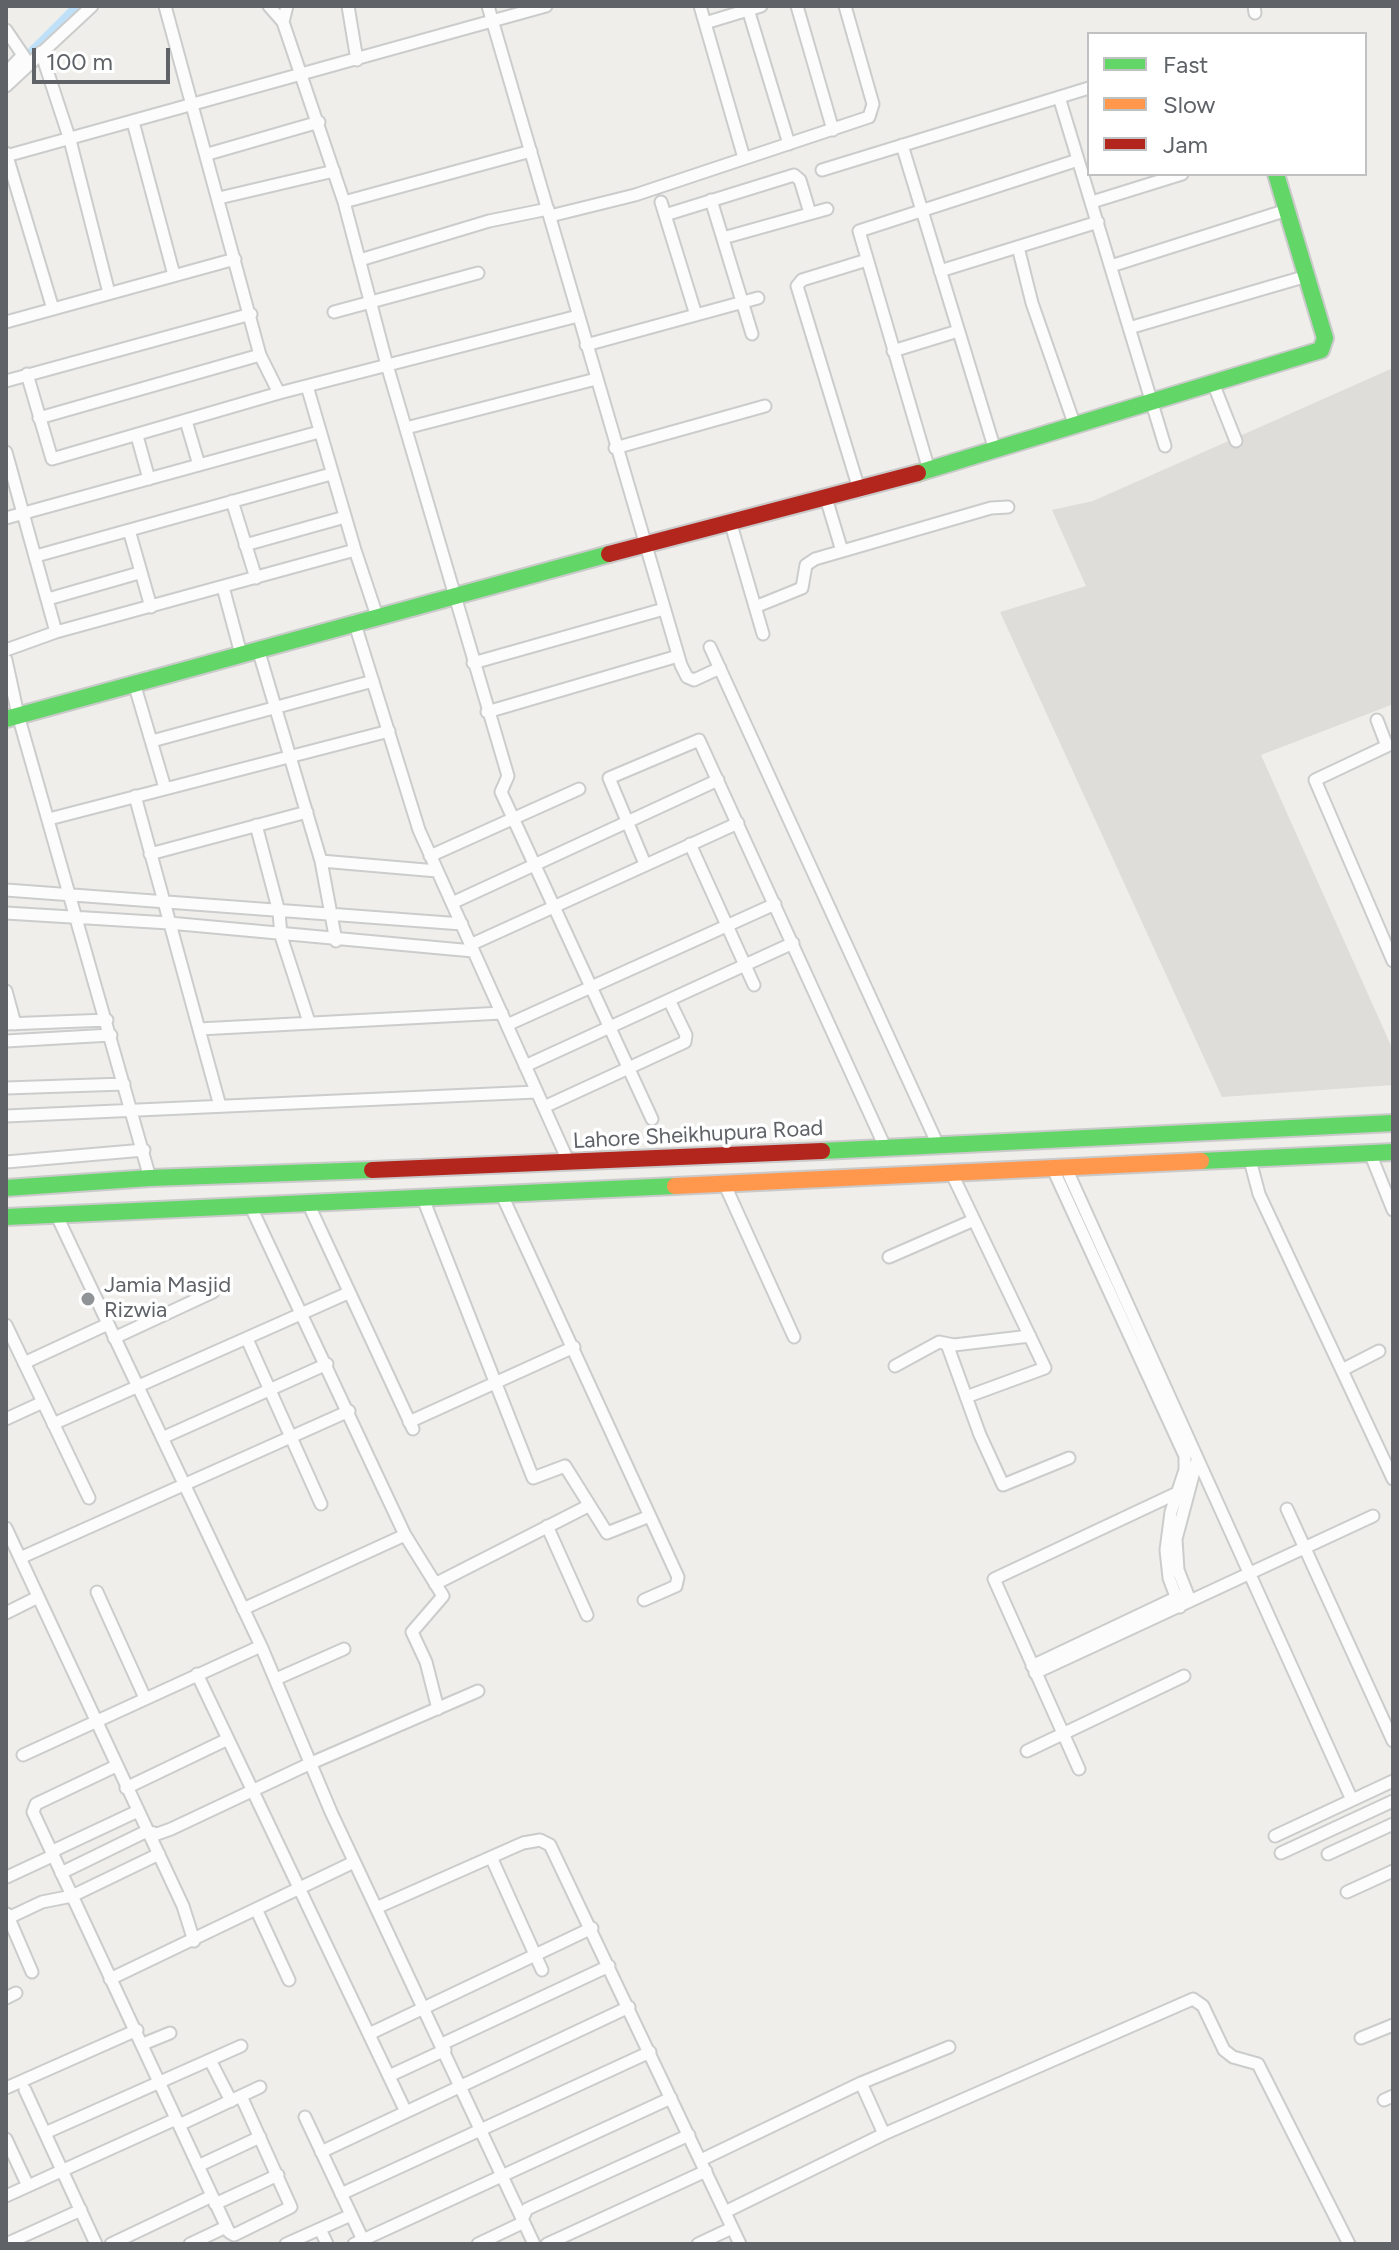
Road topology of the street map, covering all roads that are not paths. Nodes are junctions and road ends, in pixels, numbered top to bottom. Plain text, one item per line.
1 (92, 6) edge
2 (165, 6) edge
3 (269, 6) edge
4 (287, 6) edge
5 (348, 6) edge
6 (488, 6) edge
7 (546, 6) edge
8 (700, 6) edge
9 (761, 6) edge
10 (797, 6) edge
11 (845, 6) edge
12 (748, 8) edge
13 (492, 20) junction
14 (283, 22) junction
15 (705, 23) junction
16 (6, 30) edge
17 (41, 52) junction
18 (25, 60) junction
19 (357, 60) junction
20 (6, 73) edge
21 (302, 75) junction
22 (6, 86) edge
23 (1087, 89) edge
24 (1059, 97) junction
25 (194, 106) junction
26 (133, 122) junction
27 (319, 122) junction
28 (833, 130) junction
29 (70, 140) junction
30 (789, 144) junction
31 (902, 145) junction
32 (531, 151) junction
33 (208, 154) junction
34 (6, 155) edge
35 (744, 158) junction
36 (1078, 160) junction
37 (822, 170) dead end
38 (334, 171) junction
39 (1176, 176) edge
40 (1277, 176) edge
41 (219, 198) junction
42 (711, 200) junction
43 (344, 202) junction
44 (661, 202) dead end
45 (1092, 202) junction
46 (827, 209) dead end
47 (921, 210) junction
48 (1287, 210) junction
49 (549, 212) junction
50 (810, 213) junction
51 (665, 215) junction
52 (1098, 222) junction
53 (723, 238) junction
54 (1018, 247) junction
55 (235, 259) junction
56 (360, 260) junction
57 (867, 260) junction
58 (1111, 266) junction
59 (940, 271) junction
60 (478, 273) dead end
61 (174, 275) junction
62 (1307, 276) junction
63 (109, 293) junction
64 (758, 298) dead end
65 (372, 301) junction
66 (742, 302) junction
67 (53, 309) junction
68 (334, 312) dead end
69 (251, 314) junction
70 (696, 315) junction
71 (578, 316) junction
72 (6, 322) edge
73 (1129, 328) junction
74 (958, 331) junction
75 (752, 334) dead end
76 (586, 345) junction
77 (893, 351) junction
78 (260, 355) junction
79 (387, 365) junction
80 (27, 374) junction
81 (596, 379) junction
82 (6, 381) edge
83 (1213, 383) junction
84 (307, 386) junction
85 (279, 393) junction
86 (1151, 402) junction
87 (765, 406) dead end
88 (39, 418) junction
89 (186, 421) junction
90 (1075, 426) junction
91 (406, 428) junction
92 (319, 432) junction
93 (137, 436) junction
94 (1236, 441) dead end
95 (1165, 446) dead end
96 (615, 448) junction
97 (995, 450) junction
98 (6, 452) edge
99 (199, 465) junction
100 (929, 470) junction
101 (331, 474) junction
102 (149, 479) junction
103 (859, 489) junction
104 (826, 498) junction
105 (232, 501) junction
106 (1008, 507) dead end
107 (24, 513) junction
108 (345, 517) junction
109 (6, 518) edge
110 (730, 521) junction
111 (129, 530) junction
112 (645, 543) junction
113 (245, 545) junction
114 (355, 550) junction
115 (842, 551) junction
116 (36, 556) junction
117 (139, 573) junction
118 (256, 578) junction
119 (223, 587) junction
120 (453, 594) junction
121 (48, 599) junction
122 (151, 607) junction
123 (755, 607) junction
124 (664, 609) junction
125 (377, 616) junction
126 (354, 621) junction
127 (56, 632) junction
128 (763, 634) dead end
129 (710, 647) dead end
130 (258, 649) junction
131 (6, 650) edge
132 (241, 654) junction
133 (678, 656) junction
134 (6, 660) edge
135 (473, 663) junction
136 (720, 668) junction
137 (373, 681) junction
138 (134, 683) junction
139 (275, 705) junction
140 (487, 712) junction
141 (12, 717) edge
142 (1377, 720) dead end
143 (389, 731) junction
144 (152, 741) junction
145 (291, 756) junction
146 (718, 780) junction
147 (165, 788) junction
148 (579, 789) dead end
149 (135, 796) junction
150 (307, 812) junction
151 (49, 819) junction
152 (514, 819) junction
153 (627, 822) junction
154 (738, 823) junction
155 (256, 825) junction
156 (690, 844) junction
157 (150, 854) junction
158 (430, 856) junction
159 (321, 861) junction
160 (535, 863) junction
161 (645, 864) junction
162 (437, 871) junction
163 (6, 890) edge
164 (71, 894) junction
165 (163, 900) junction
166 (452, 903) junction
167 (775, 904) junction
168 (554, 905) junction
169 (279, 912) junction
170 (6, 913) edge
171 (333, 916) junction
172 (77, 917) junction
173 (169, 923) junction
174 (462, 924) junction
175 (727, 925) junction
176 (281, 936) junction
177 (336, 941) junction
178 (793, 943) junction
179 (471, 948) junction
180 (1393, 961) edge
181 (745, 965) junction
182 (754, 985) dead end
183 (591, 987) junction
184 (6, 991) edge
185 (669, 1000) junction
186 (502, 1013) junction
187 (107, 1020) junction
188 (309, 1022) junction
189 (10, 1024) edge
190 (507, 1025) junction
191 (610, 1028) junction
192 (199, 1029) junction
193 (111, 1035) junction
194 (6, 1041) edge
195 (525, 1066) junction
196 (629, 1069) junction
197 (124, 1084) junction
198 (6, 1088) edge
199 (536, 1092) junction
200 (220, 1106) junction
201 (544, 1107) junction
202 (133, 1110) junction
203 (6, 1116) edge
204 (652, 1119) dead end
205 (1393, 1123) edge
206 (938, 1145) junction
207 (885, 1147) junction
208 (144, 1150) junction
209 (1393, 1152) edge
210 (1370, 1153) junction
211 (1250, 1160) junction
212 (6, 1162) edge
213 (569, 1163) junction
214 (1060, 1169) junction
215 (952, 1174) junction
216 (150, 1178) junction
217 (724, 1183) junction
218 (6, 1188) edge
219 (501, 1193) junction
220 (422, 1196) junction
221 (307, 1201) junction
222 (249, 1204) junction
223 (1393, 1210) edge
224 (56, 1214) junction
225 (6, 1217) edge
226 (974, 1220) junction
227 (889, 1257) dead end
228 (213, 1292) dead end
229 (348, 1293) junction
230 (301, 1313) junction
231 (108, 1324) junction
232 (6, 1325) edge
233 (1030, 1336) junction
234 (794, 1337) dead end
235 (114, 1338) junction
236 (247, 1339) junction
237 (947, 1344) junction
238 (574, 1347) junction
239 (1379, 1351) dead end
240 (24, 1363) junction
241 (327, 1364) junction
242 (895, 1366) dead end
243 (1342, 1370) junction
244 (498, 1384) junction
245 (137, 1385) junction
246 (270, 1390) junction
247 (966, 1397) junction
248 (43, 1402) junction
249 (349, 1411) junction
250 (6, 1419) edge
251 (53, 1424) junction
252 (291, 1437) junction
253 (162, 1438) junction
254 (1069, 1458) dead end
255 (1197, 1458) junction
256 (1393, 1479) edge
257 (185, 1486) junction
258 (1177, 1493) junction
259 (89, 1498) dead end
260 (321, 1504) dead end
261 (588, 1506) junction
262 (1287, 1509) dead end
263 (650, 1516) junction
264 (1373, 1516) dead end
265 (547, 1526) junction
266 (6, 1528) edge
267 (405, 1535) junction
268 (1305, 1548) junction
269 (20, 1558) junction
270 (1250, 1574) junction
271 (435, 1584) junction
272 (97, 1592) dead end
273 (38, 1597) junction
274 (644, 1600) dead end
275 (1183, 1600) junction
276 (243, 1609) junction
277 (6, 1613) edge
278 (587, 1615) dead end
279 (261, 1646) junction
280 (344, 1649) dead end
281 (1034, 1669) junction
282 (197, 1674) junction
283 (1184, 1676) dead end
284 (276, 1679) junction
285 (478, 1691) dead end
286 (145, 1698) junction
287 (438, 1709) junction
288 (95, 1722) junction
289 (1063, 1734) junction
290 (228, 1739) junction
291 (1393, 1741) edge
292 (1027, 1751) dead end
293 (23, 1755) dead end
294 (309, 1764) junction
295 (116, 1766) junction
296 (1079, 1769) dead end
297 (1393, 1781) edge
298 (126, 1788) junction
299 (253, 1791) junction
300 (1352, 1800) junction
301 (1393, 1801) edge
302 (138, 1811) junction
303 (1393, 1824) edge
304 (147, 1831) junction
305 (1275, 1836) dead end
306 (1281, 1853) dead end
307 (53, 1854) junction
308 (159, 1854) junction
309 (1328, 1854) dead end
310 (491, 1857) junction
311 (354, 1862) junction
312 (1393, 1871) edge
313 (61, 1873) junction
314 (7, 1877) edge
315 (300, 1890) junction
316 (1347, 1892) dead end
317 (72, 1896) junction
318 (376, 1908) junction
319 (257, 1911) junction
320 (7, 1917) edge
321 (592, 1928) junction
322 (194, 1941) junction
323 (535, 1955) junction
324 (609, 1966) junction
325 (542, 1970) dead end
326 (32, 1972) dead end
327 (110, 1979) junction
328 (289, 1980) dead end
329 (424, 2006) junction
330 (629, 2007) junction
331 (1393, 2025) edge
332 (137, 2030) junction
333 (170, 2033) dead end
334 (369, 2034) junction
335 (1361, 2038) dead end
336 (143, 2044) junction
337 (241, 2046) dead end
338 (443, 2047) junction
339 (949, 2047) dead end
340 (650, 2052) junction
341 (210, 2060) junction
342 (389, 2076) junction
343 (160, 2079) junction
344 (861, 2083) junction
345 (461, 2086) junction
346 (260, 2087) dead end
347 (6, 2088) edge
348 (25, 2090) dead end
349 (236, 2098) junction
350 (671, 2098) junction
351 (406, 2112) junction
352 (305, 2117) dead end
353 (177, 2122) junction
354 (481, 2129) junction
355 (45, 2133) junction
356 (884, 2134) junction
357 (689, 2135) junction
358 (260, 2137) junction
359 (6, 2139) edge
360 (321, 2152) junction
361 (198, 2166) junction
362 (703, 2166) junction
363 (62, 2170) junction
364 (278, 2175) junction
365 (502, 2176) junction
366 (28, 2186) junction
367 (341, 2194) junction
368 (6, 2196) edge
369 (214, 2200) junction
370 (81, 2210) junction
371 (725, 2212) junction
372 (351, 2215) junction
373 (522, 2218) junction
374 (226, 2227) junction
375 (732, 2228) junction
376 (320, 2229) junction
377 (294, 2242) edge
378 (358, 2242) edge
379 (6, 2244) edge
380 (96, 2244) edge
381 (111, 2244) edge
382 (190, 2244) edge
383 (327, 2244) edge
384 (478, 2244) edge
385 (534, 2244) edge
386 (547, 2244) edge
387 (698, 2244) edge
388 (740, 2244) edge
389 (1349, 2244) edge

1 - 17 street
2 - 25 street
3 - 14 street
4 - 14 street
5 - 19 street
6 - 13 street
7 - 13 street
8 - 15 street
9 - 12 street
10 - 28 street
11 - 28 street
12 - 15 street
12 - 30 street
13 - 19 street
13 - 32 street
14 - 21 street
15 - 35 street
16 - 18 street
17 - 18 street
17 - 29 street
18 - 20 street
18 - 22 street
19 - 21 street
21 - 25 street
21 - 27 street
23 - 24 street
24 - 31 street
24 - 36 street
25 - 26 street
25 - 33 street
26 - 29 street
26 - 61 street
27 - 33 street
27 - 38 street
28 - 30 street
29 - 34 street
29 - 63 street
30 - 35 street
31 - 37 street
31 - 47 street
32 - 43 street
32 - 49 street
33 - 41 street
34 - 67 street
35 - 49 street
36 - 45 street
36 - 47 street
38 - 41 street
38 - 43 street
39 - 45 street
40 - 48 main road
41 - 55 street
42 - 50 street
42 - 51 street
42 - 53 street
43 - 56 street
44 - 51 street
45 - 52 street
46 - 50 street
47 - 57 street
47 - 59 street
48 - 58 street
48 - 62 main road
49 - 56 street
49 - 71 street
50 - 53 street
51 - 70 street
52 - 54 street
52 - 58 street
53 - 66 street
54 - 59 street
54 - 90 street
55 - 61 street
55 - 69 street
56 - 65 street
57 - 77 street
57 - 103 street
58 - 73 street
59 - 74 street
60 - 65 street
61 - 63 street
62 - 73 street
62 - 83 main road
63 - 67 street
64 - 66 street
65 - 68 street
65 - 79 street
66 - 70 street
66 - 75 street
67 - 72 street
69 - 78 street
69 - 80 street
70 - 76 street
71 - 76 street
71 - 79 street
73 - 86 street
74 - 77 street
74 - 97 street
76 - 81 street
77 - 100 street
78 - 85 street
78 - 88 street
79 - 84 street
79 - 91 street
80 - 82 street
80 - 88 street
81 - 91 street
81 - 96 street
83 - 86 main road
83 - 94 street
84 - 85 street
84 - 92 street
85 - 89 street
86 - 90 main road
86 - 95 street
87 - 96 street
88 - 93 street
89 - 93 street
89 - 99 street
90 - 97 main road
91 - 120 street
92 - 99 street
92 - 101 street
93 - 102 street
96 - 112 street
97 - 100 main road
98 - 107 street
99 - 102 street
100 - 103 main road
101 - 105 street
101 - 108 street
102 - 107 street
103 - 104 main road
104 - 110 main road
104 - 115 street
105 - 111 street
105 - 113 street
106 - 115 street
107 - 109 street
107 - 116 street
108 - 113 street
108 - 114 street
110 - 112 main road
110 - 123 street
111 - 116 street
111 - 117 street
112 - 120 main road
112 - 124 street
113 - 118 street
114 - 118 street
114 - 125 street
115 - 123 street
116 - 121 street
117 - 121 street
117 - 122 street
118 - 119 street
119 - 122 street
119 - 132 street
120 - 125 main road
120 - 135 street
121 - 127 street
122 - 127 street
123 - 128 street
124 - 133 street
124 - 135 street
125 - 126 main road
126 - 130 main road
126 - 137 street
127 - 131 street
129 - 136 street
130 - 132 main road
130 - 139 street
132 - 138 main road
133 - 136 street
133 - 140 street
134 - 141 street
135 - 140 street
136 - 206 street
137 - 139 street
137 - 143 street
138 - 141 main road
138 - 144 street
139 - 144 street
139 - 145 street
140 - 152 street
141 - 151 street
142 - 180 street
143 - 145 street
143 - 158 street
144 - 147 street
145 - 147 street
145 - 150 street
146 - 153 street
146 - 153 street
146 - 154 street
147 - 149 street
148 - 152 street
149 - 151 street
149 - 157 street
150 - 155 street
150 - 159 street
151 - 164 street
152 - 158 street
152 - 160 street
153 - 160 street
153 - 161 street
154 - 156 street
154 - 167 street
155 - 157 street
155 - 169 street
156 - 161 street
156 - 175 street
157 - 165 street
158 - 162 street
159 - 162 street
159 - 171 street
160 - 166 street
160 - 168 street
161 - 168 street
162 - 166 street
163 - 164 street
164 - 165 street
164 - 172 street
165 - 169 street
165 - 173 street
166 - 174 street
167 - 175 street
167 - 178 street
168 - 179 street
168 - 183 street
169 - 171 street
169 - 176 street
170 - 172 street
171 - 174 street
171 - 177 street
172 - 173 street
172 - 187 street
173 - 176 street
173 - 192 street
174 - 179 street
175 - 181 street
175 - 183 street
176 - 177 street
176 - 188 street
177 - 179 street
178 - 181 street
178 - 207 street
179 - 186 street
181 - 182 street
181 - 185 street
183 - 190 street
183 - 191 street
184 - 189 street
185 - 191 street
185 - 196 street
186 - 188 street
186 - 190 street
187 - 189 street
187 - 193 street
188 - 192 street
190 - 195 street
191 - 195 street
191 - 196 street
192 - 200 street
193 - 194 street
193 - 197 street
195 - 199 street
196 - 201 street
196 - 204 street
197 - 198 street
197 - 202 street
199 - 200 street
199 - 201 street
200 - 202 street
201 - 213 street
202 - 203 street
202 - 208 street
205 - 206 main road, Lahore Sheikhupura Road
206 - 207 main road, Lahore Sheikhupura Road
207 - 213 main road, Lahore Sheikhupura Road
208 - 212 street
208 - 216 street
209 - 210 main road
210 - 211 main road
210 - 223 street
211 - 214 main road
211 - 243 street
213 - 216 main road, Lahore Sheikhupura Road
214 - 215 main road
214 - 255 street
214 - 258 street
215 - 217 main road
215 - 226 street
216 - 218 main road, Lahore Sheikhupura Road
217 - 219 main road
217 - 234 street
219 - 220 main road
219 - 238 street
220 - 221 main road
220 - 244 street
221 - 222 main road
221 - 229 street
222 - 224 main road
222 - 230 street
224 - 225 main road
224 - 231 street
226 - 227 street
226 - 233 street
228 - 235 street
229 - 230 street
229 - 244 street
230 - 236 street
230 - 241 street
231 - 235 street
231 - 240 street
232 - 240 street
233 - 237 street
233 - 247 street
235 - 245 street
236 - 245 street
236 - 246 street
237 - 242 street
237 - 247 street
238 - 244 street
238 - 263 street
239 - 243 street
240 - 248 street
241 - 246 street
241 - 249 street
243 - 256 street
244 - 261 street
245 - 251 street
245 - 253 street
246 - 252 street
246 - 253 street
247 - 254 street
248 - 250 street
248 - 251 street
249 - 252 street
249 - 267 street
251 - 259 street
252 - 257 street
252 - 260 street
253 - 257 street
255 - 270 street
255 - 275 street
257 - 269 street
257 - 276 street
258 - 275 street
258 - 281 street
261 - 263 street
261 - 265 street
262 - 268 street
263 - 274 street
264 - 268 street
265 - 271 street
265 - 278 street
266 - 269 street
267 - 271 street
267 - 276 street
268 - 270 street
268 - 291 street
269 - 273 street
270 - 275 street
270 - 300 street
271 - 287 street
272 - 286 street
273 - 277 street
273 - 288 street
275 - 281 street
276 - 279 street
279 - 282 street
279 - 284 street
280 - 284 street
281 - 289 street
282 - 286 street
282 - 290 street
283 - 289 street
284 - 294 street
285 - 287 street
286 - 288 street
287 - 294 street
288 - 293 street
288 - 295 street
289 - 292 street
289 - 296 street
290 - 298 street
290 - 299 street
294 - 299 street
294 - 311 street
295 - 298 street
295 - 307 street
297 - 300 street
298 - 302 street
299 - 304 street
299 - 315 street
300 - 305 street
301 - 306 street
302 - 304 street
302 - 307 street
303 - 309 street
304 - 308 street
304 - 313 street
307 - 313 street
307 - 314 street
308 - 317 street
308 - 322 street
310 - 318 street
310 - 321 street
310 - 323 street
311 - 315 street
311 - 318 street
312 - 316 street
313 - 317 street
315 - 319 street
315 - 334 street
317 - 320 street
317 - 327 street
318 - 329 street
319 - 322 street
319 - 328 street
320 - 326 street
321 - 323 street
321 - 324 street
322 - 327 street
323 - 325 street
323 - 329 street
324 - 330 street
324 - 338 street
327 - 332 street
329 - 334 street
329 - 338 street
330 - 340 street
330 - 345 street
331 - 335 street
332 - 336 street
332 - 347 street
333 - 336 street
334 - 342 street
336 - 343 street
337 - 341 street
338 - 342 street
338 - 345 street
339 - 344 street
340 - 350 street
340 - 354 street
341 - 343 street
341 - 349 street
342 - 351 street
343 - 353 street
343 - 355 street
344 - 356 street
344 - 362 street
345 - 351 street
345 - 354 street
346 - 349 street
348 - 355 street
349 - 353 street
349 - 358 street
350 - 357 street
350 - 365 street
351 - 360 street
352 - 360 street
353 - 361 street
353 - 363 street
354 - 365 street
354 - 367 street
355 - 363 street
356 - 371 street
356 - 389 street
357 - 362 street
357 - 373 street
358 - 361 street
358 - 364 street
359 - 366 street
360 - 367 street
361 - 369 street
362 - 371 street
362 - 386 street
363 - 366 street
363 - 370 street
364 - 369 street
364 - 374 street
365 - 373 street
365 - 378 street
366 - 368 street
367 - 372 street
369 - 374 street
369 - 381 street
370 - 379 street
370 - 380 street
371 - 375 street
372 - 376 street
372 - 378 street
373 - 384 street
373 - 385 street
374 - 382 street
375 - 387 street
375 - 388 street
376 - 377 street
376 - 383 street

